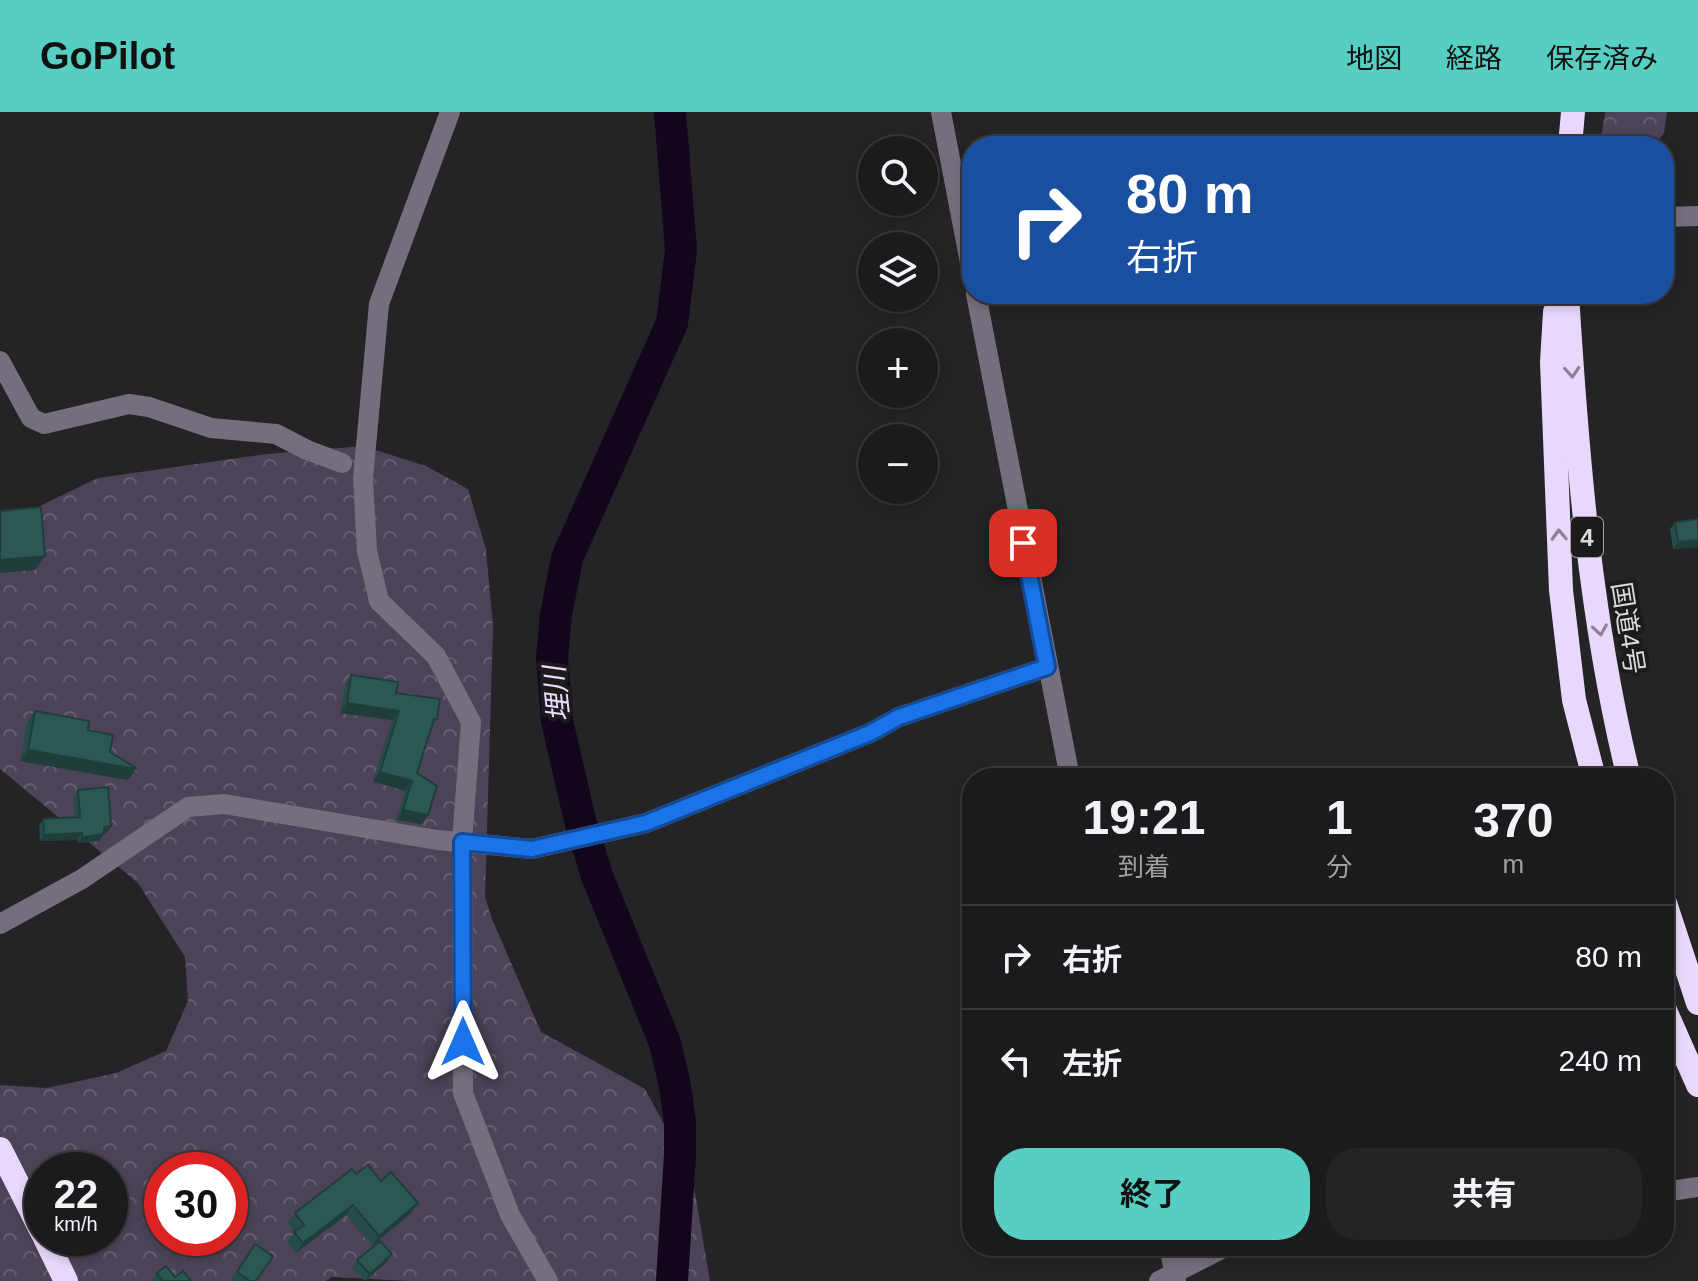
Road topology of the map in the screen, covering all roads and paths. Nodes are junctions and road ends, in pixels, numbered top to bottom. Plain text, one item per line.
1 (450, 112) edge
2 (941, 112) edge
3 (1573, 112) edge
4 (1571, 136) edge
5 (1698, 216) edge
6 (1674, 217) edge
7 (962, 221) edge
8 (978, 304) edge
9 (1555, 304) edge
10 (1568, 304) edge
11 (0, 361) edge
12 (342, 463) dead end
13 (1047, 667) junction
14 (1068, 768) edge
15 (1591, 768) edge
16 (1627, 768) edge
17 (462, 842) junction
18 (0, 924) edge
19 (1674, 930) edge
20 (1698, 1003) edge
21 (1674, 1031) edge
22 (1698, 1085) edge
23 (0, 1149) edge
24 (1698, 1187) edge
25 (1674, 1191) edge
26 (24, 1196) edge
27 (54, 1256) edge
28 (1169, 1256) edge
29 (1209, 1256) edge
30 (1170, 1278) edge
31 (66, 1281) edge
32 (548, 1281) edge

1 - 17 street
2 - 7 street
3 - 4 highway
5 - 6 street
8 - 13 street
15 -> 9 highway, 4
10 -> 16 highway, 国道4号 / 4
11 - 12 street
13 - 14 street
13 - 17 street
17 - 18 street
17 - 32 street
19 - 20 highway
21 - 22 highway
23 - 26 highway
24 - 25 street
27 - 31 highway
28 - 30 street
29 - 30 street

